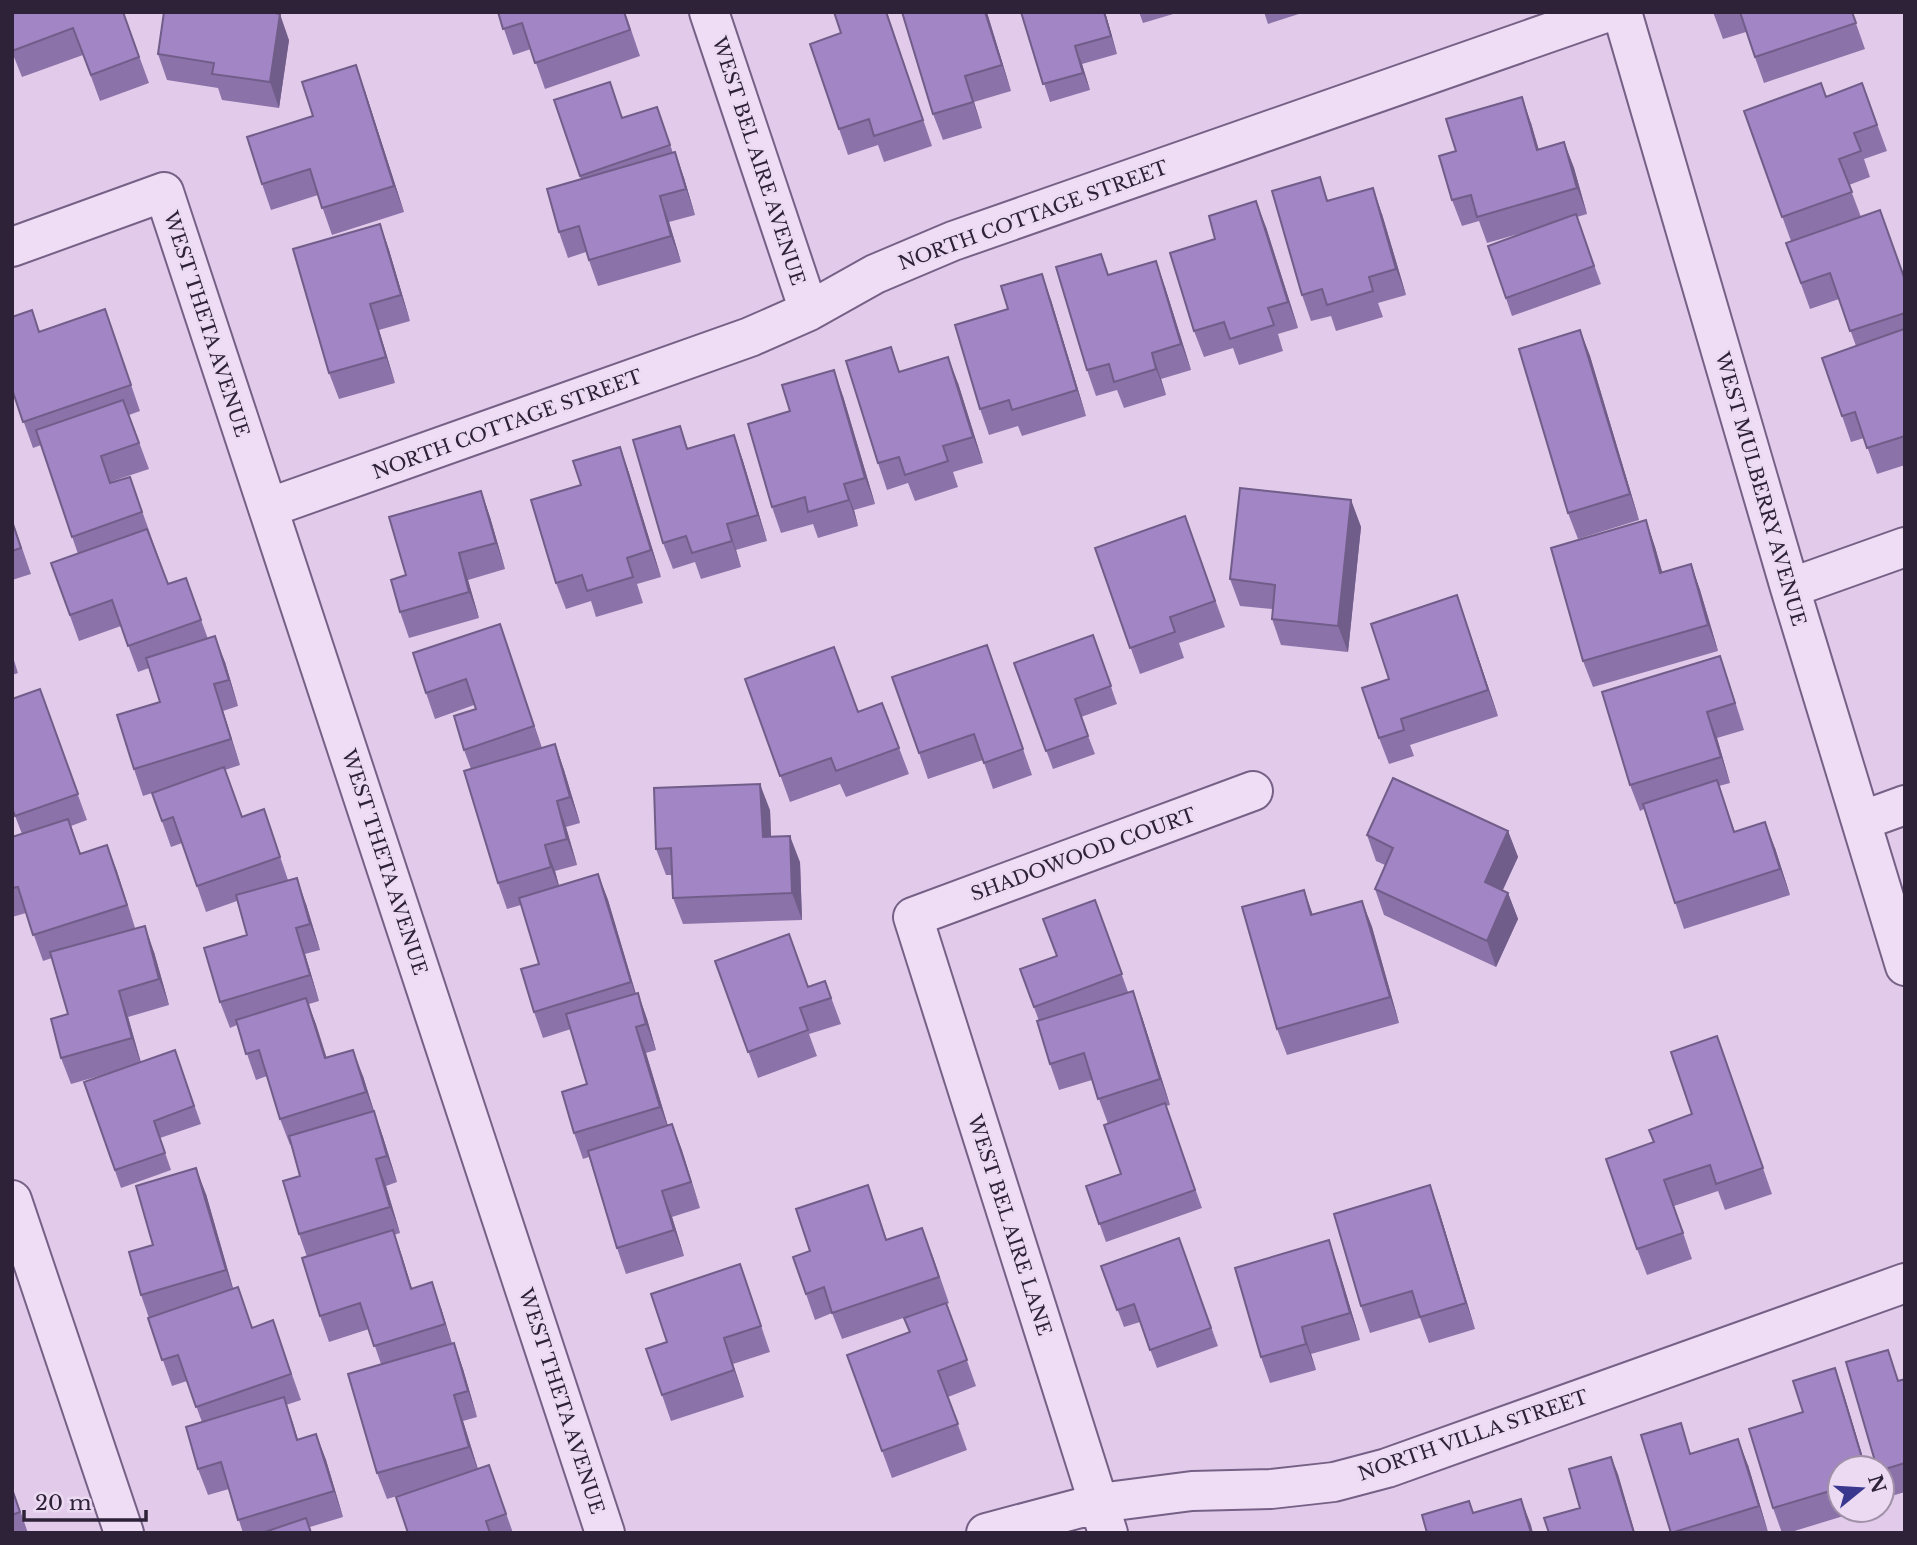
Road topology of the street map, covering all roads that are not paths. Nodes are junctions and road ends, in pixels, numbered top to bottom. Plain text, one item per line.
1 (709, 12) edge
2 (1608, 12) edge
3 (1622, 12) edge
4 (12, 247) edge
5 (809, 311) junction
6 (268, 509) junction
7 (1905, 547) edge
8 (1790, 588) junction
9 (1253, 791) dead end
10 (1905, 805) edge
11 (1861, 821) junction
12 (913, 917) joint
13 (1905, 966) edge
14 (12, 1199) edge
15 (1905, 1283) edge
16 (1103, 1518) edge
17 (124, 1533) edge
18 (605, 1533) edge
19 (986, 1533) edge

1 - 5 street, WEST BEL AIRE AVENUE
2 - 5 street, NORTH COTTAGE STREET
3 - 8 street, WEST MULBERRY AVENUE
4 - 6 street, WEST THETA AVENUE
5 - 6 street, NORTH COTTAGE STREET
6 - 18 street, WEST THETA AVENUE
7 - 8 street
8 - 11 street, WEST MULBERRY AVENUE
9 - 12 street, SHADOWOOD COURT
10 - 11 street
11 - 13 street, WEST MULBERRY AVENUE
12 - 16 street, WEST BEL AIRE LANE
14 - 17 street
15 - 16 street, NORTH VILLA STREET
16 - 19 street, NORTH VILLA STREET

